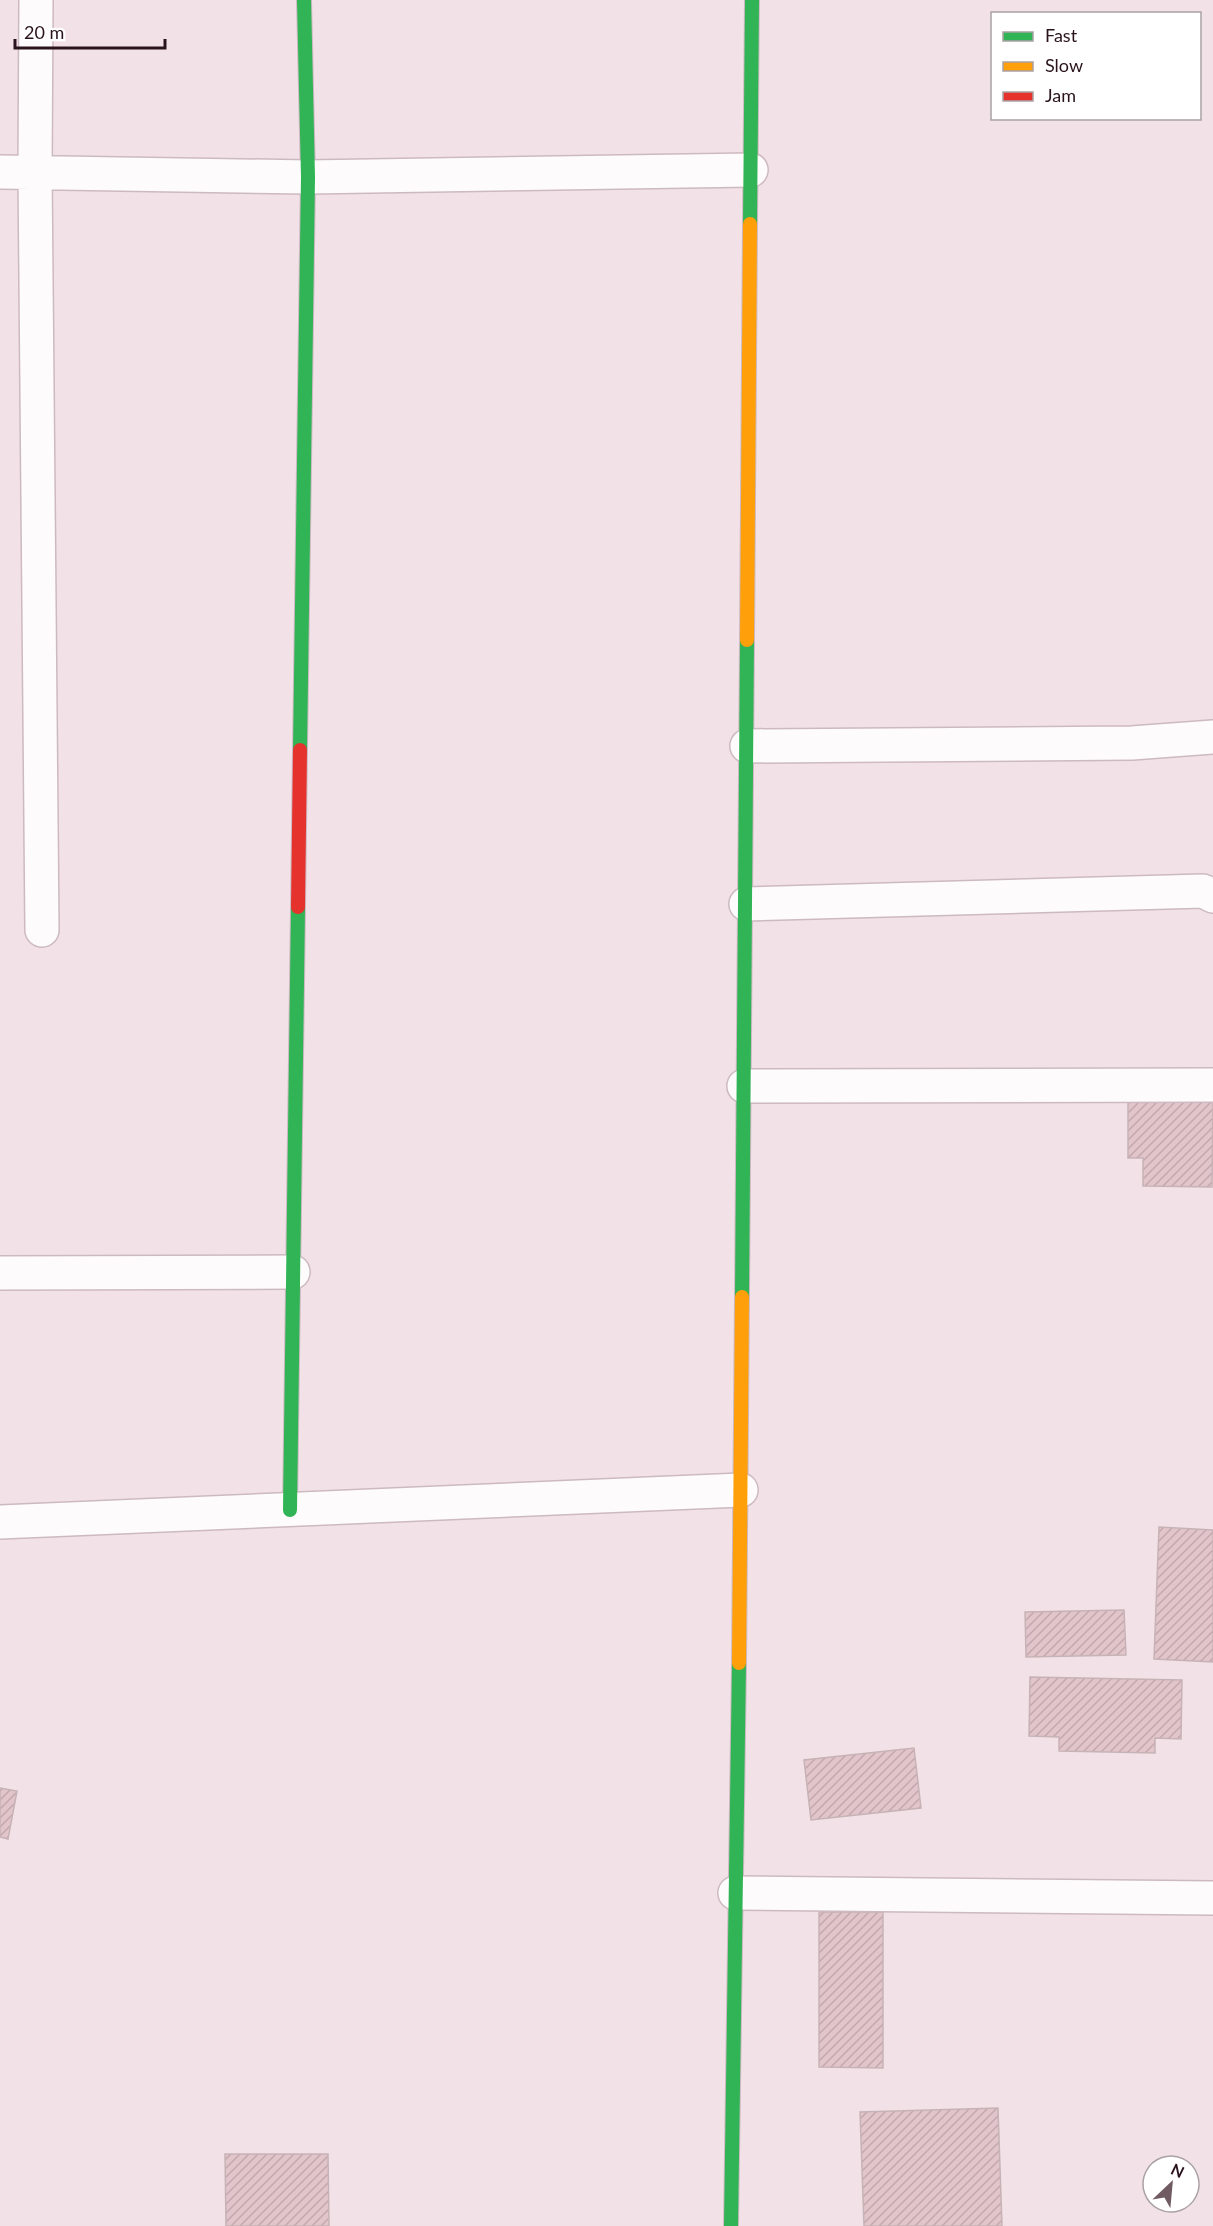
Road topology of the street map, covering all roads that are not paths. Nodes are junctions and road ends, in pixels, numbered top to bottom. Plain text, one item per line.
1 (36, 0) edge
2 (304, 0) edge
3 (752, 0) edge
4 (751, 170) junction
5 (0, 172) edge
6 (35, 172) junction
7 (308, 177) junction
8 (1213, 737) edge
9 (747, 746) junction
10 (1213, 896) edge
11 (746, 904) junction
12 (42, 930) dead end
13 (1213, 1085) edge
14 (744, 1086) junction
15 (294, 1272) junction
16 (0, 1273) edge
17 (741, 1490) junction
18 (290, 1510) junction
19 (0, 1522) edge
20 (735, 1893) junction
21 (1213, 1898) edge
22 (731, 2226) edge

1 - 6 street
2 - 7 street
3 - 4 street
4 - 7 street
4 - 9 street
5 - 6 street
6 - 7 street
6 - 12 street
7 - 15 street
8 - 9 street
9 - 11 street
10 - 11 street
11 - 14 street
13 - 14 street
14 - 17 street
15 - 16 street
15 - 18 street
17 - 18 street
17 - 20 street
18 - 19 street
20 - 21 street
20 - 22 street

